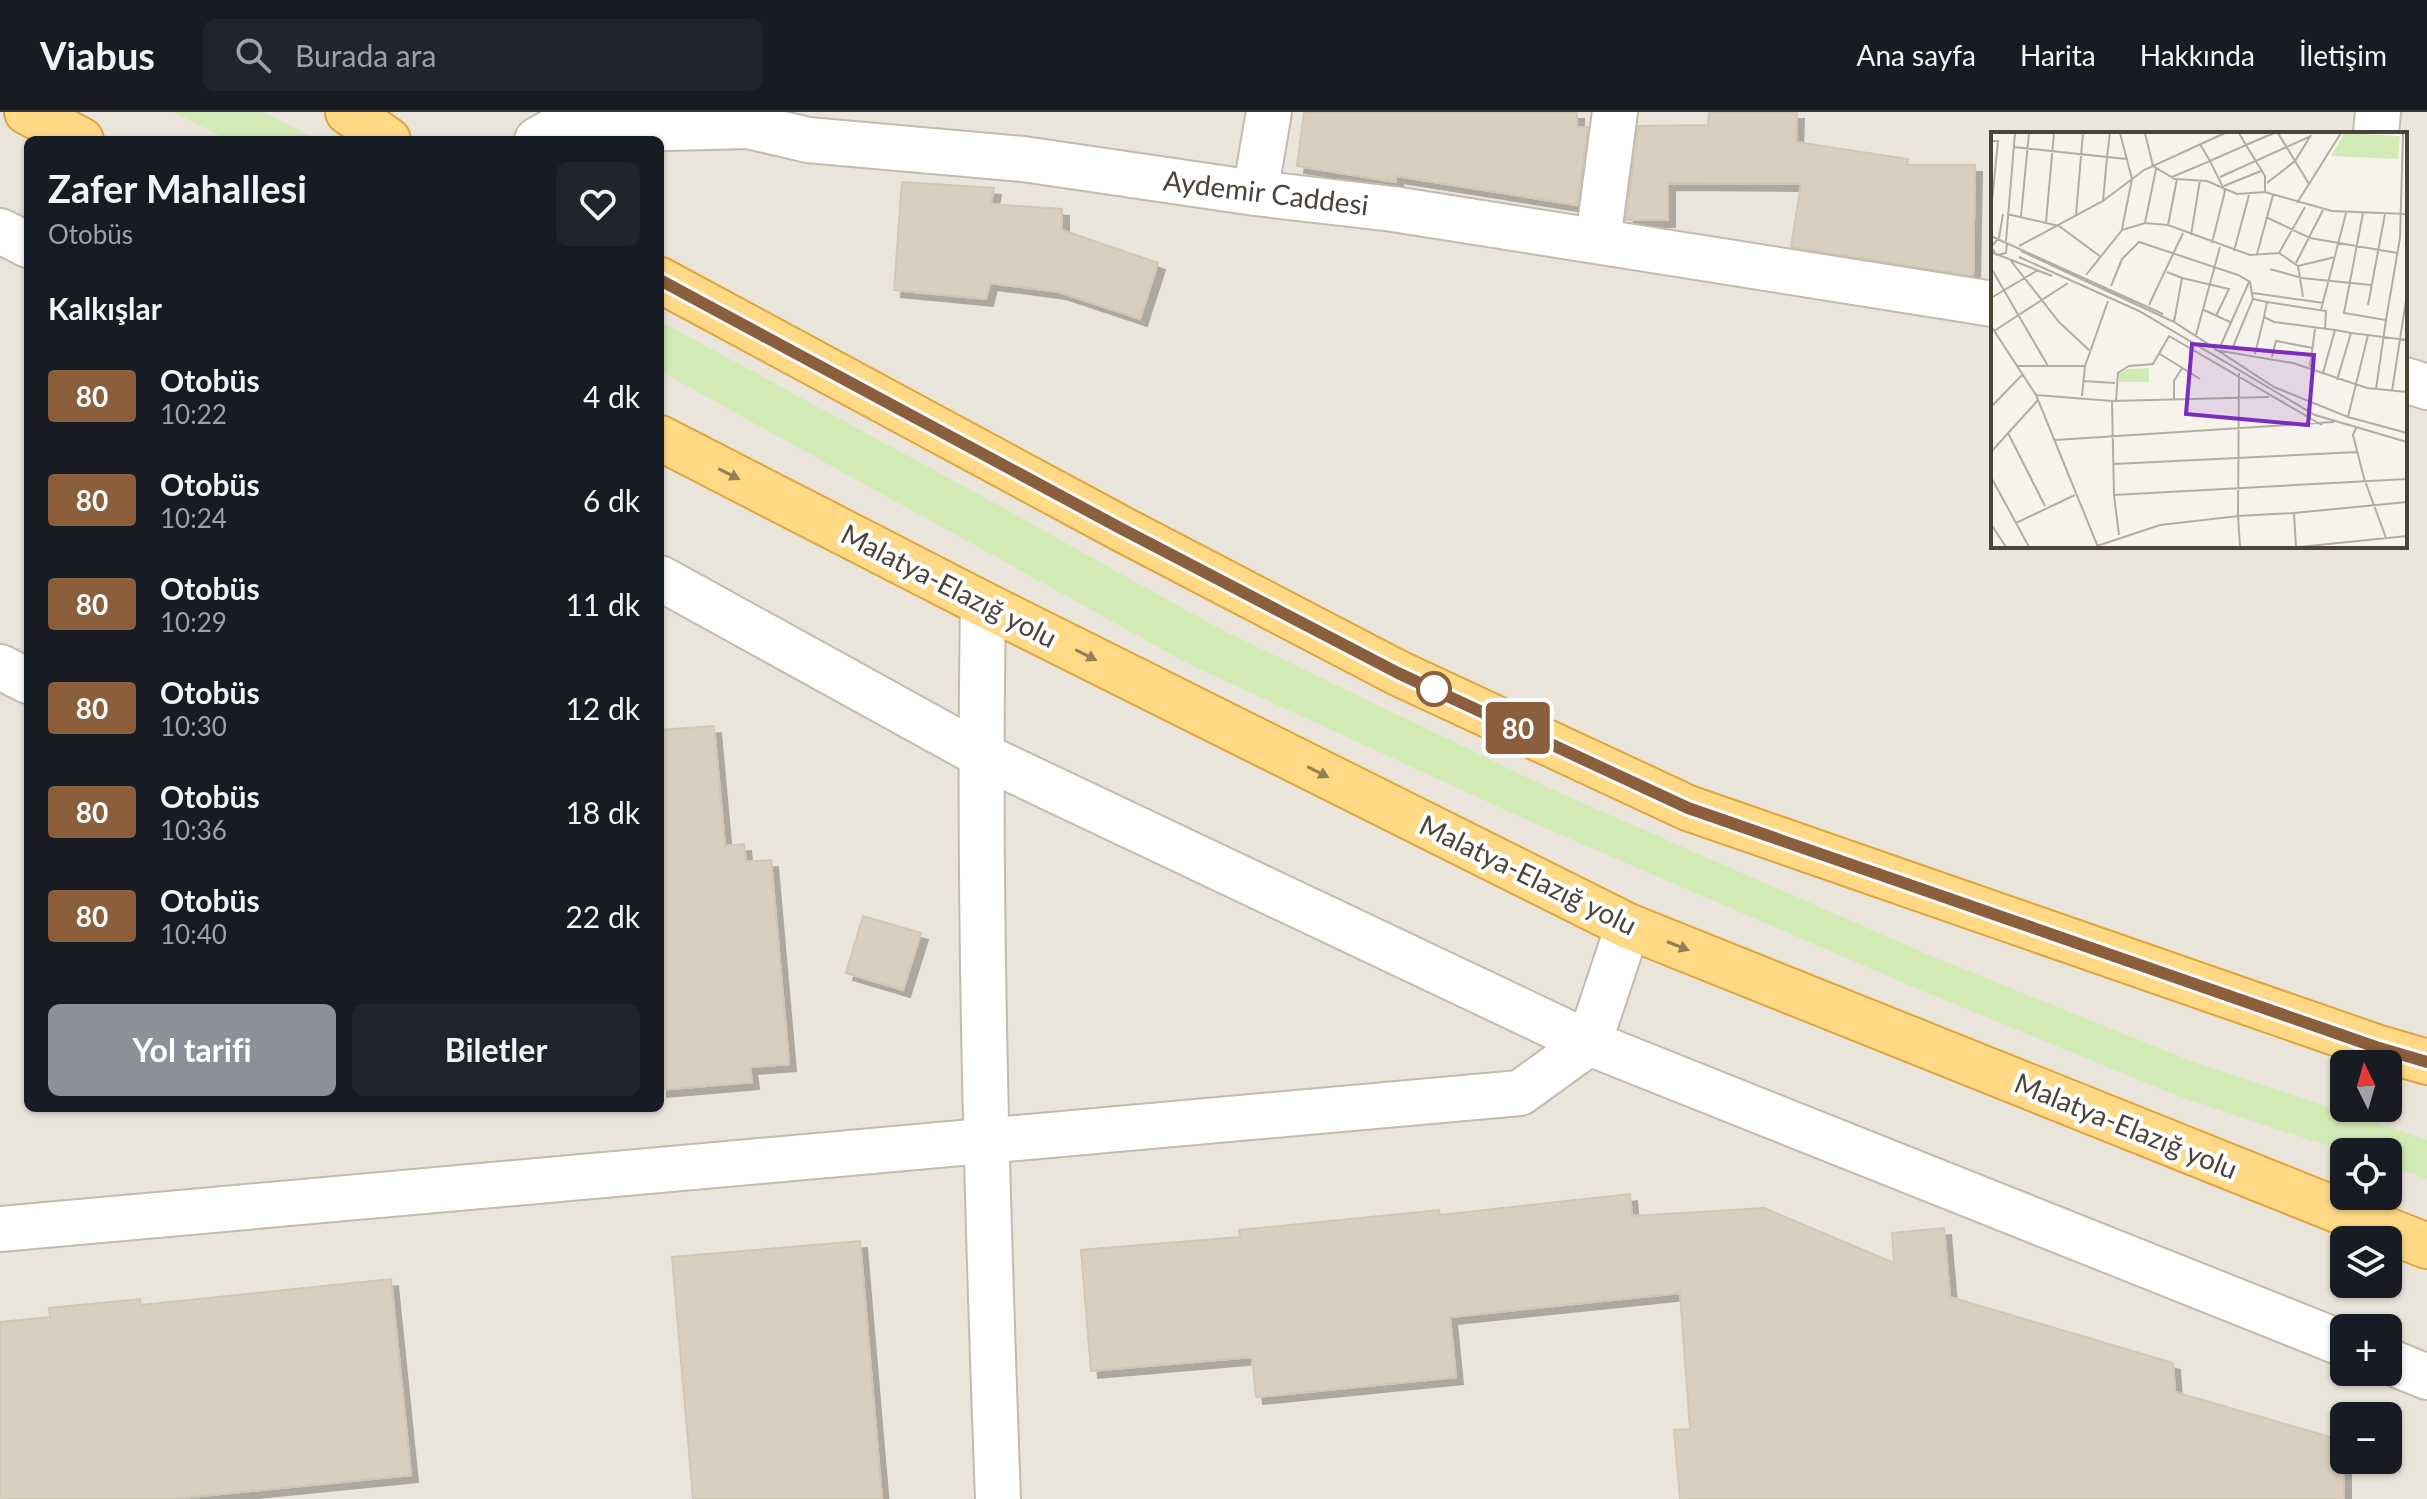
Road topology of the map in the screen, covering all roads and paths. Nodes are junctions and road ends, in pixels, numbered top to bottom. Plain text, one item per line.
1 (27, 112) edge
2 (348, 112) edge
3 (1269, 112) edge
4 (1615, 112) edge
5 (2378, 112) edge
6 (810, 126) edge
7 (547, 128) edge
8 (2376, 132) edge
9 (73, 136) edge
10 (382, 136) edge
11 (1255, 193) junction
12 (0, 231) edge
13 (1598, 240) junction
14 (24, 243) edge
15 (664, 282) edge
16 (1991, 304) edge
17 (2407, 381) edge
18 (2427, 387) edge
19 (664, 440) edge
20 (664, 580) edge
21 (983, 604) junction
22 (0, 667) edge
23 (24, 679) edge
24 (981, 755) junction
25 (1628, 926) junction
26 (1589, 1043) junction
27 (2427, 1062) edge
28 (985, 1142) junction
29 (0, 1229) edge
30 (2427, 1246) edge
31 (2330, 1338) edge
32 (2402, 1367) edge
33 (2427, 1377) edge
34 (998, 1499) edge

1 - 9 highway
2 - 10 highway
3 - 11 street
4 - 13 street
5 - 8 street
6 - 7 street, Aydemir Caddesi
6 - 11 street, Aydemir Caddesi
11 - 13 street, Aydemir Caddesi
12 - 14 street
13 - 16 street, Aydemir Caddesi
15 - 27 highway
17 - 18 street
19 -> 21 highway, Malatya-Elazığ yolu
20 - 24 street
21 - 24 street
21 -> 25 highway, Malatya-Elazığ yolu
22 - 23 street
24 - 26 street
24 - 28 street
25 - 26 street
25 -> 30 highway, Malatya-Elazığ yolu
26 - 28 street
26 - 31 street
28 - 29 street
28 - 34 street
32 - 33 street

